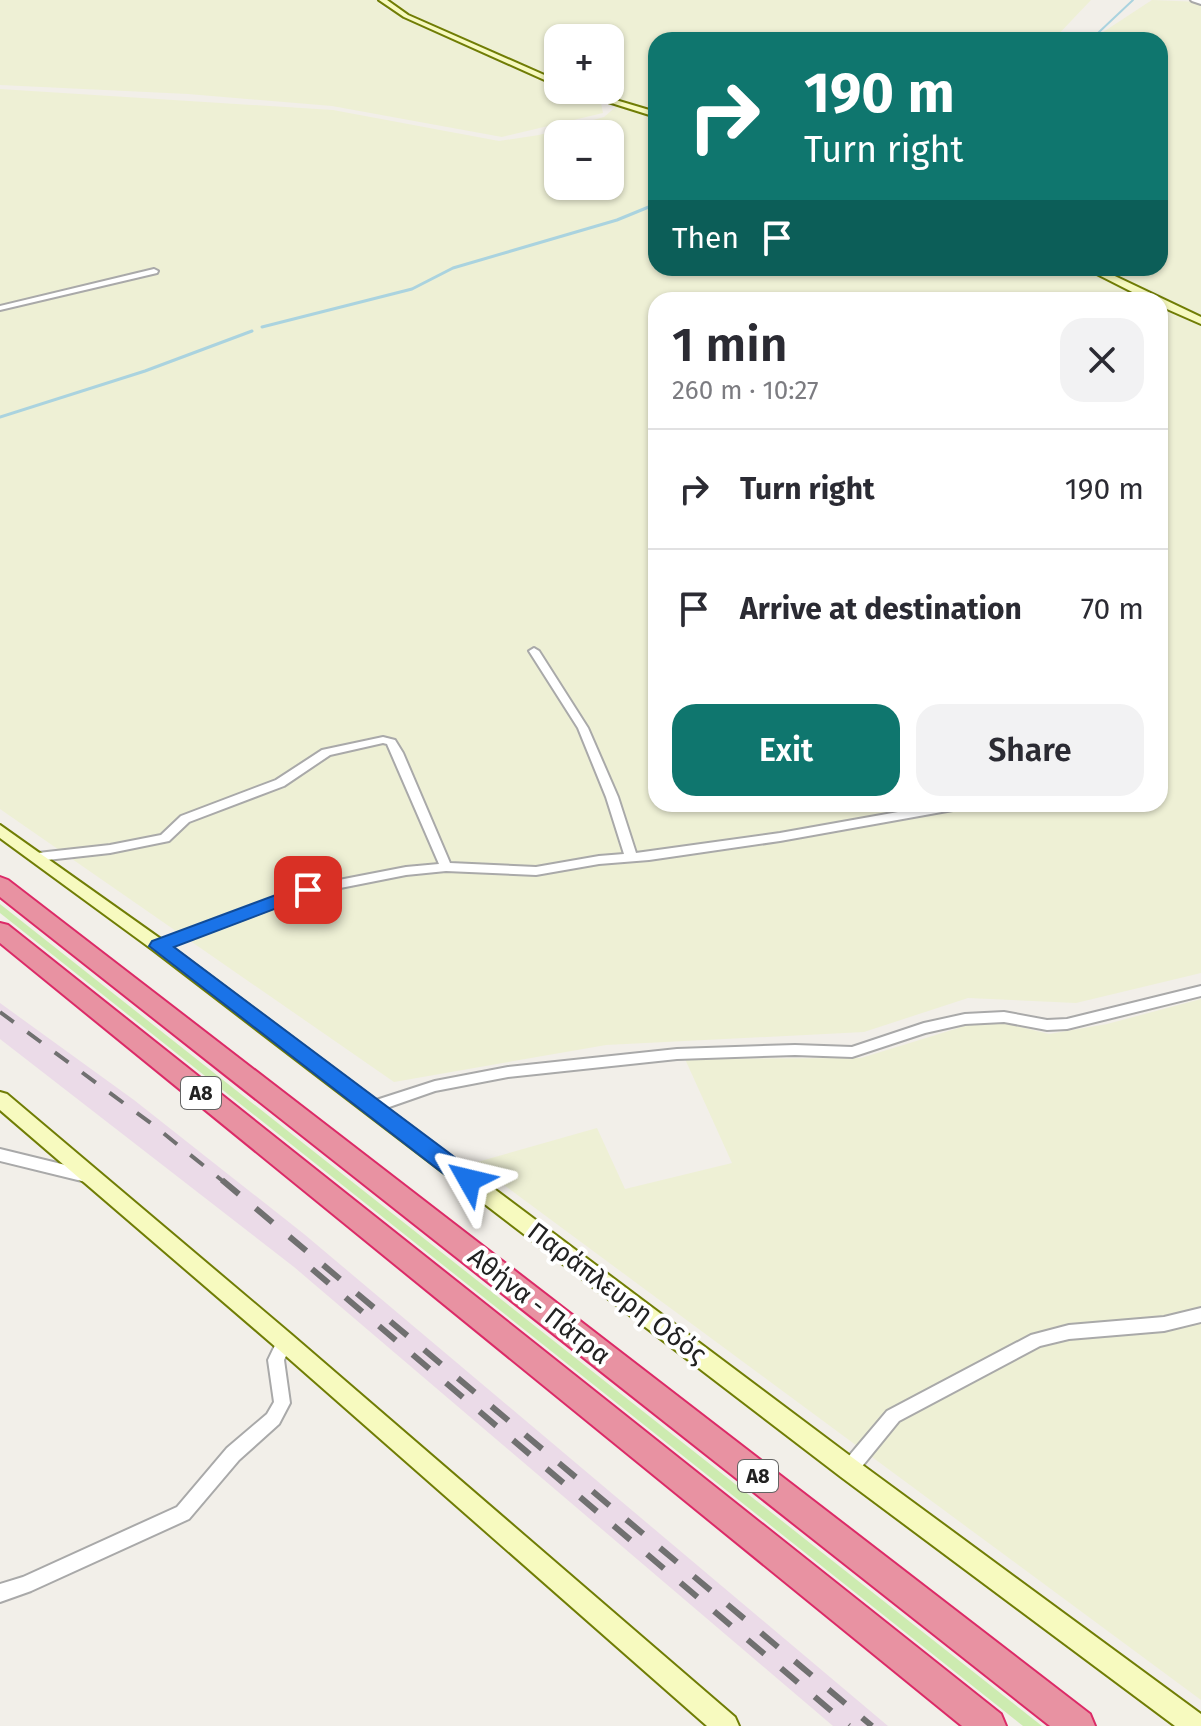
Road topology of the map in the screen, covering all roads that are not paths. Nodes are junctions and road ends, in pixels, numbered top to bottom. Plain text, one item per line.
1 (382, 0) edge
2 (1194, 0) edge
3 (1201, 2) edge
4 (544, 78) edge
5 (620, 104) edge
6 (648, 113) edge
7 (154, 271) dead end
8 (1106, 276) edge
9 (1139, 292) edge
10 (1168, 306) edge
11 (0, 308) edge
12 (1201, 321) edge
13 (534, 651) dead end
14 (919, 812) edge
15 (0, 830) edge
16 (38, 857) junction
17 (631, 857) junction
18 (446, 867) junction
19 (0, 885) edge
20 (0, 931) edge
21 (159, 946) junction
22 (1201, 991) edge
23 (0, 1099) edge
24 (372, 1107) junction
25 (0, 1155) edge
26 (96, 1178) junction
27 (1201, 1315) edge
28 (285, 1342) junction
29 (849, 1469) junction
30 (0, 1593) edge
31 (726, 1726) edge
32 (989, 1726) edge
33 (1078, 1726) edge
34 (1196, 1726) edge

1 - 4 street
2 - 3 street
5 - 6 street
7 - 11 street
8 - 9 street
10 - 12 street
13 - 17 street
14 - 17 street
15 - 16 street, Παράπλευρη Οδός
16 - 18 street
16 - 21 street, Παράπλευρη Οδός
17 - 18 street
18 - 21 street
19 - 33 highway, Αθήνα - Πάτρα / Α8
20 - 32 highway, Αθήνα - Πάτρα / Α8
21 - 24 street, Παράπλευρη Οδός
22 - 24 street
23 - 26 street
24 - 29 street, Παράπλευρη Οδός
25 - 26 street
26 - 28 street
27 - 29 street
28 - 30 street
28 - 31 street
29 - 34 street, Παράπλευρη Οδός

